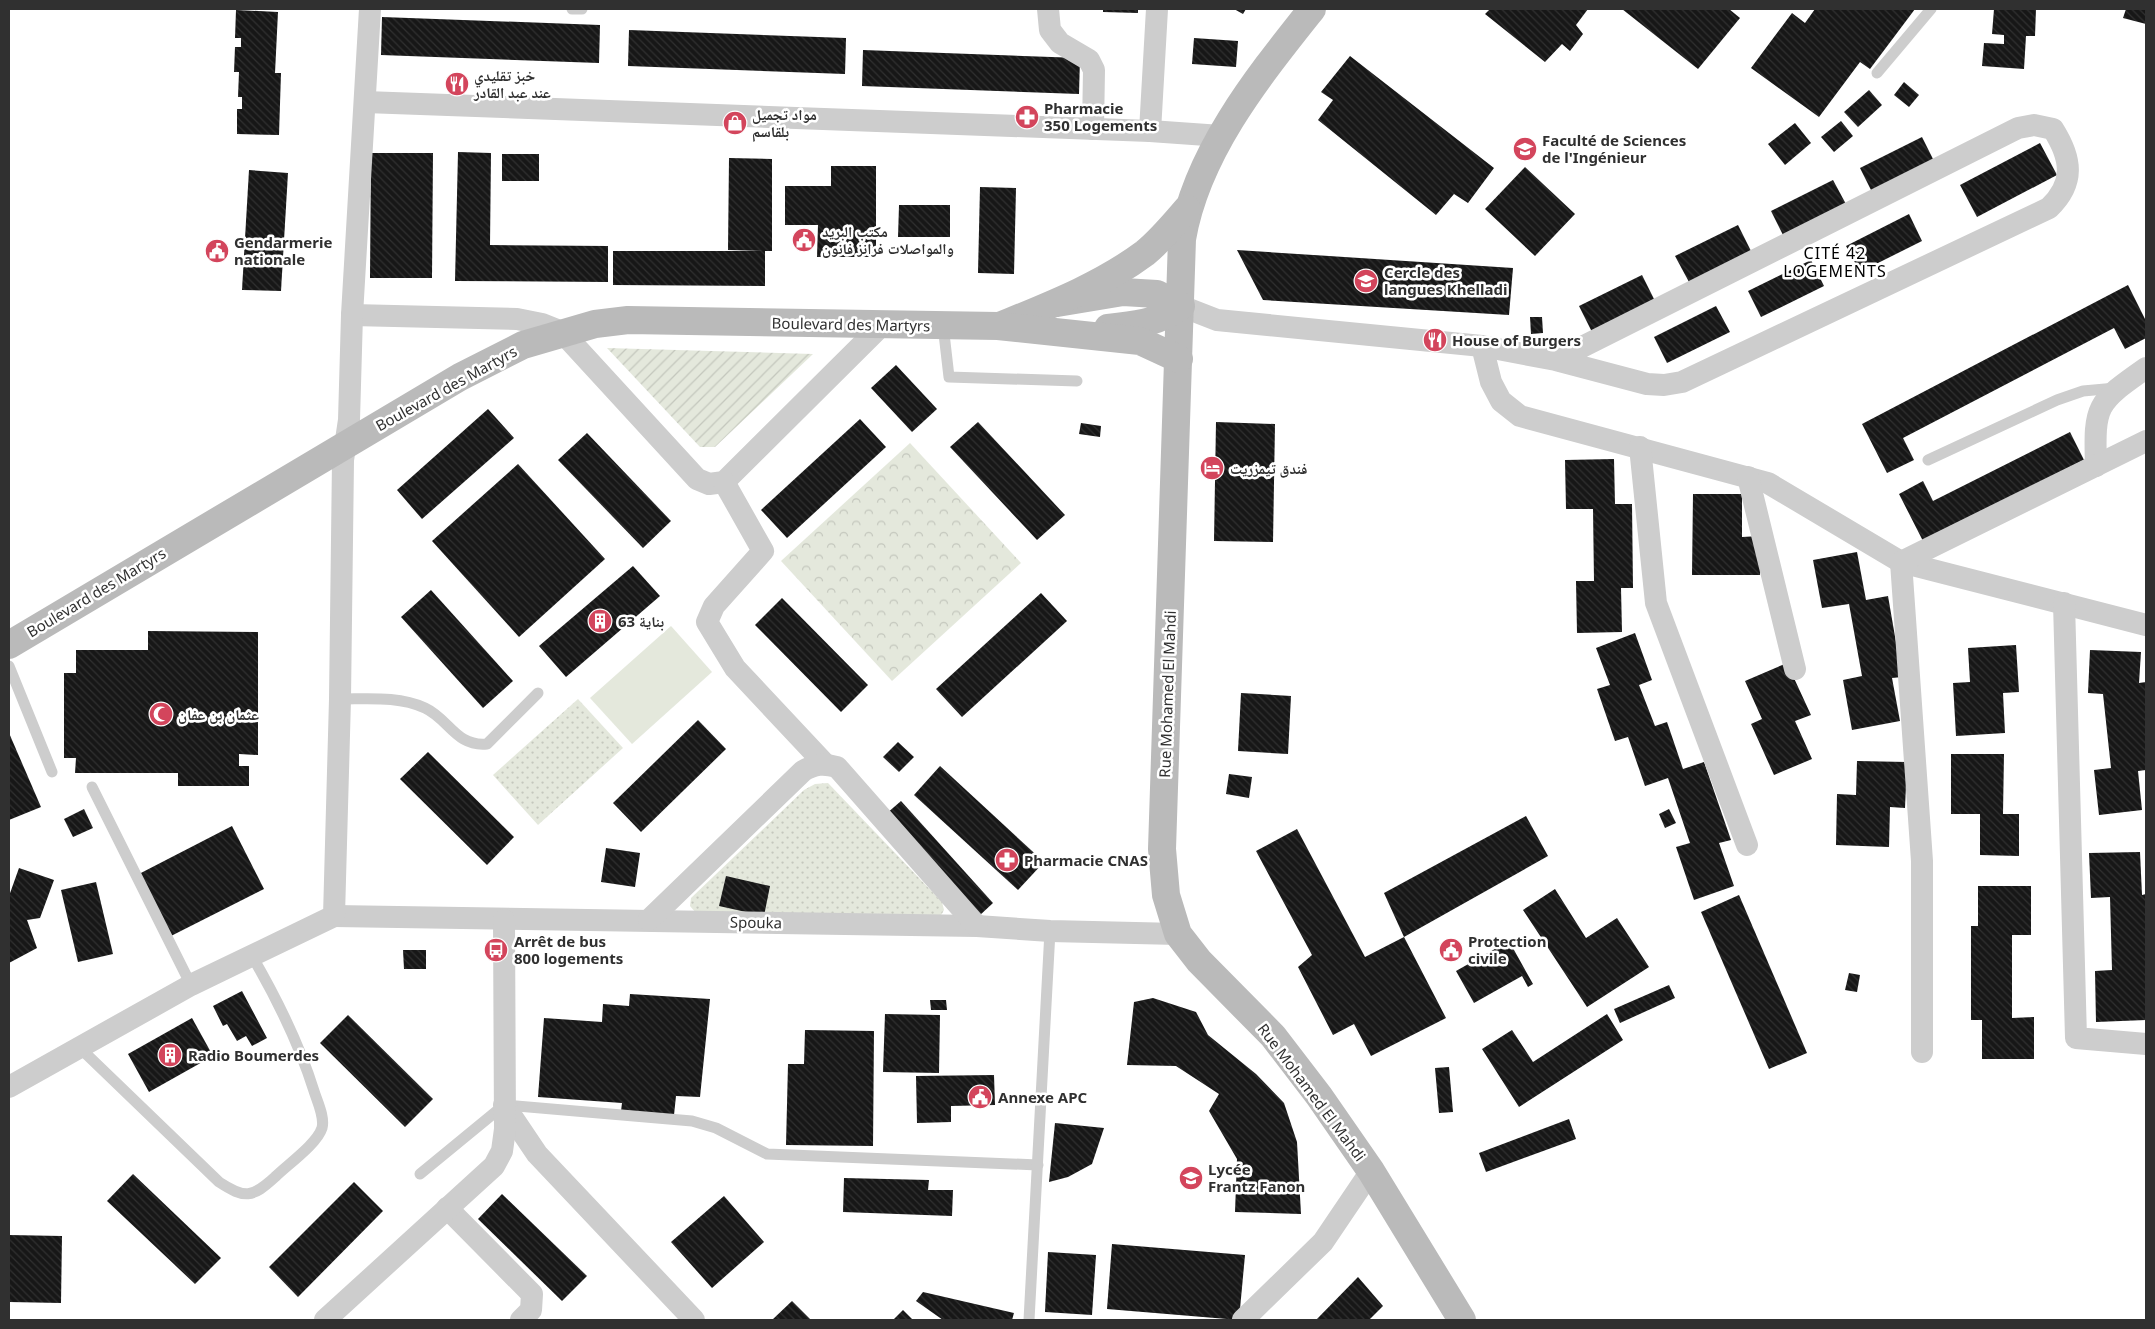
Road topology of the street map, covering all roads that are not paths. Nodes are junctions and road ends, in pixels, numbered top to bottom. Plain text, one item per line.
1 (370, 9) edge
2 (572, 9) edge
3 (582, 9) edge
4 (1048, 9) edge
5 (1157, 9) edge
6 (1312, 9) edge
7 (1931, 9) edge
8 (1877, 73) dead end
9 (365, 102) junction
10 (1093, 129) junction
11 (1150, 131) junction
12 (1221, 136) junction
13 (1187, 209) junction
14 (1057, 303) junction
15 (1181, 306) junction
16 (352, 315) junction
17 (883, 324) junction
18 (944, 325) junction
19 (998, 326) junction
20 (562, 332) junction
21 (1067, 333) junction
22 (1482, 346) junction
23 (1179, 359) junction
24 (1556, 360) junction
25 (2146, 368) edge
26 (1077, 381) dead end
27 (2118, 388) junction
28 (2146, 441) edge
29 (346, 444) junction
30 (1640, 447) junction
31 (1928, 460) dead end
32 (2096, 466) junction
33 (1748, 477) junction
34 (724, 482) junction
35 (1901, 562) junction
36 (2064, 603) junction
37 (2146, 625) edge
38 (9, 645) edge
39 (9, 666) edge
40 (1795, 669) dead end
41 (538, 693) dead end
42 (340, 699) junction
43 (825, 764) junction
44 (52, 772) dead end
45 (92, 787) dead end
46 (1747, 845) dead end
47 (334, 916) junction
48 (504, 920) junction
49 (649, 920) junction
50 (977, 926) junction
51 (1050, 931) junction
52 (1178, 934) junction
53 (252, 956) junction
54 (191, 986) junction
55 (2146, 1044) edge
56 (82, 1048) junction
57 (1922, 1052) dead end
58 (9, 1087) edge
59 (504, 1105) junction
60 (1038, 1165) junction
61 (1371, 1171) junction
62 (420, 1174) dead end
63 (447, 1208) junction
64 (325, 1320) edge
65 (521, 1320) edge
66 (694, 1320) edge
67 (1029, 1320) edge
68 (1243, 1320) edge
69 (1462, 1320) edge

1 - 9 street
2 - 3 lane
4 - 10 street
5 - 11 street
6 - 12 street, Rue Mohamed El Mahdi
7 - 8 lane
9 - 10 street
9 - 16 street
10 - 11 street
11 - 12 street
12 - 13 street, Rue Mohamed El Mahdi
13 - 14 street
13 - 15 street, Rue Mohamed El Mahdi
14 - 15 street
14 - 19 street
15 - 21 street
15 - 22 street
15 - 23 street, Rue Mohamed El Mahdi
16 - 20 street
16 - 29 street
17 - 18 street, Boulevard des Martyrs
17 - 20 street, Boulevard des Martyrs
17 - 34 street
18 - 19 street, Boulevard des Martyrs
18 - 26 lane
19 - 21 street, Boulevard des Martyrs
20 - 29 street, Boulevard des Martyrs
20 - 34 street
21 - 23 street
22 - 24 street
22 - 30 street
23 - 52 street, Rue Mohamed El Mahdi
24 - 24 street
25 - 27 street
27 - 31 lane
27 - 32 street
28 - 32 street
29 - 38 street, Boulevard des Martyrs
29 - 42 street
30 - 33 street
30 - 46 street
32 - 35 street
33 - 35 street
33 - 40 street
34 - 43 street
35 - 36 street
35 - 57 street
36 - 37 street
36 - 55 street
39 - 44 lane
41 - 42 lane
42 - 47 street
43 - 49 street
43 - 50 street
45 - 54 lane
47 - 48 street, Spouka
47 - 53 street
48 - 49 street, Spouka
48 - 59 street
49 - 50 street, Spouka
50 - 51 street, Spouka
51 - 52 street, Spouka
51 - 60 lane
52 - 61 street, Rue Mohamed El Mahdi
53 - 54 street
53 - 56 lane
54 - 56 street
56 - 58 street
59 - 60 lane
59 - 62 lane
59 - 63 street
59 - 66 street
60 - 67 lane
61 - 68 street
61 - 69 street, Rue Mohamed El Mahdi
63 - 64 street
63 - 65 street

